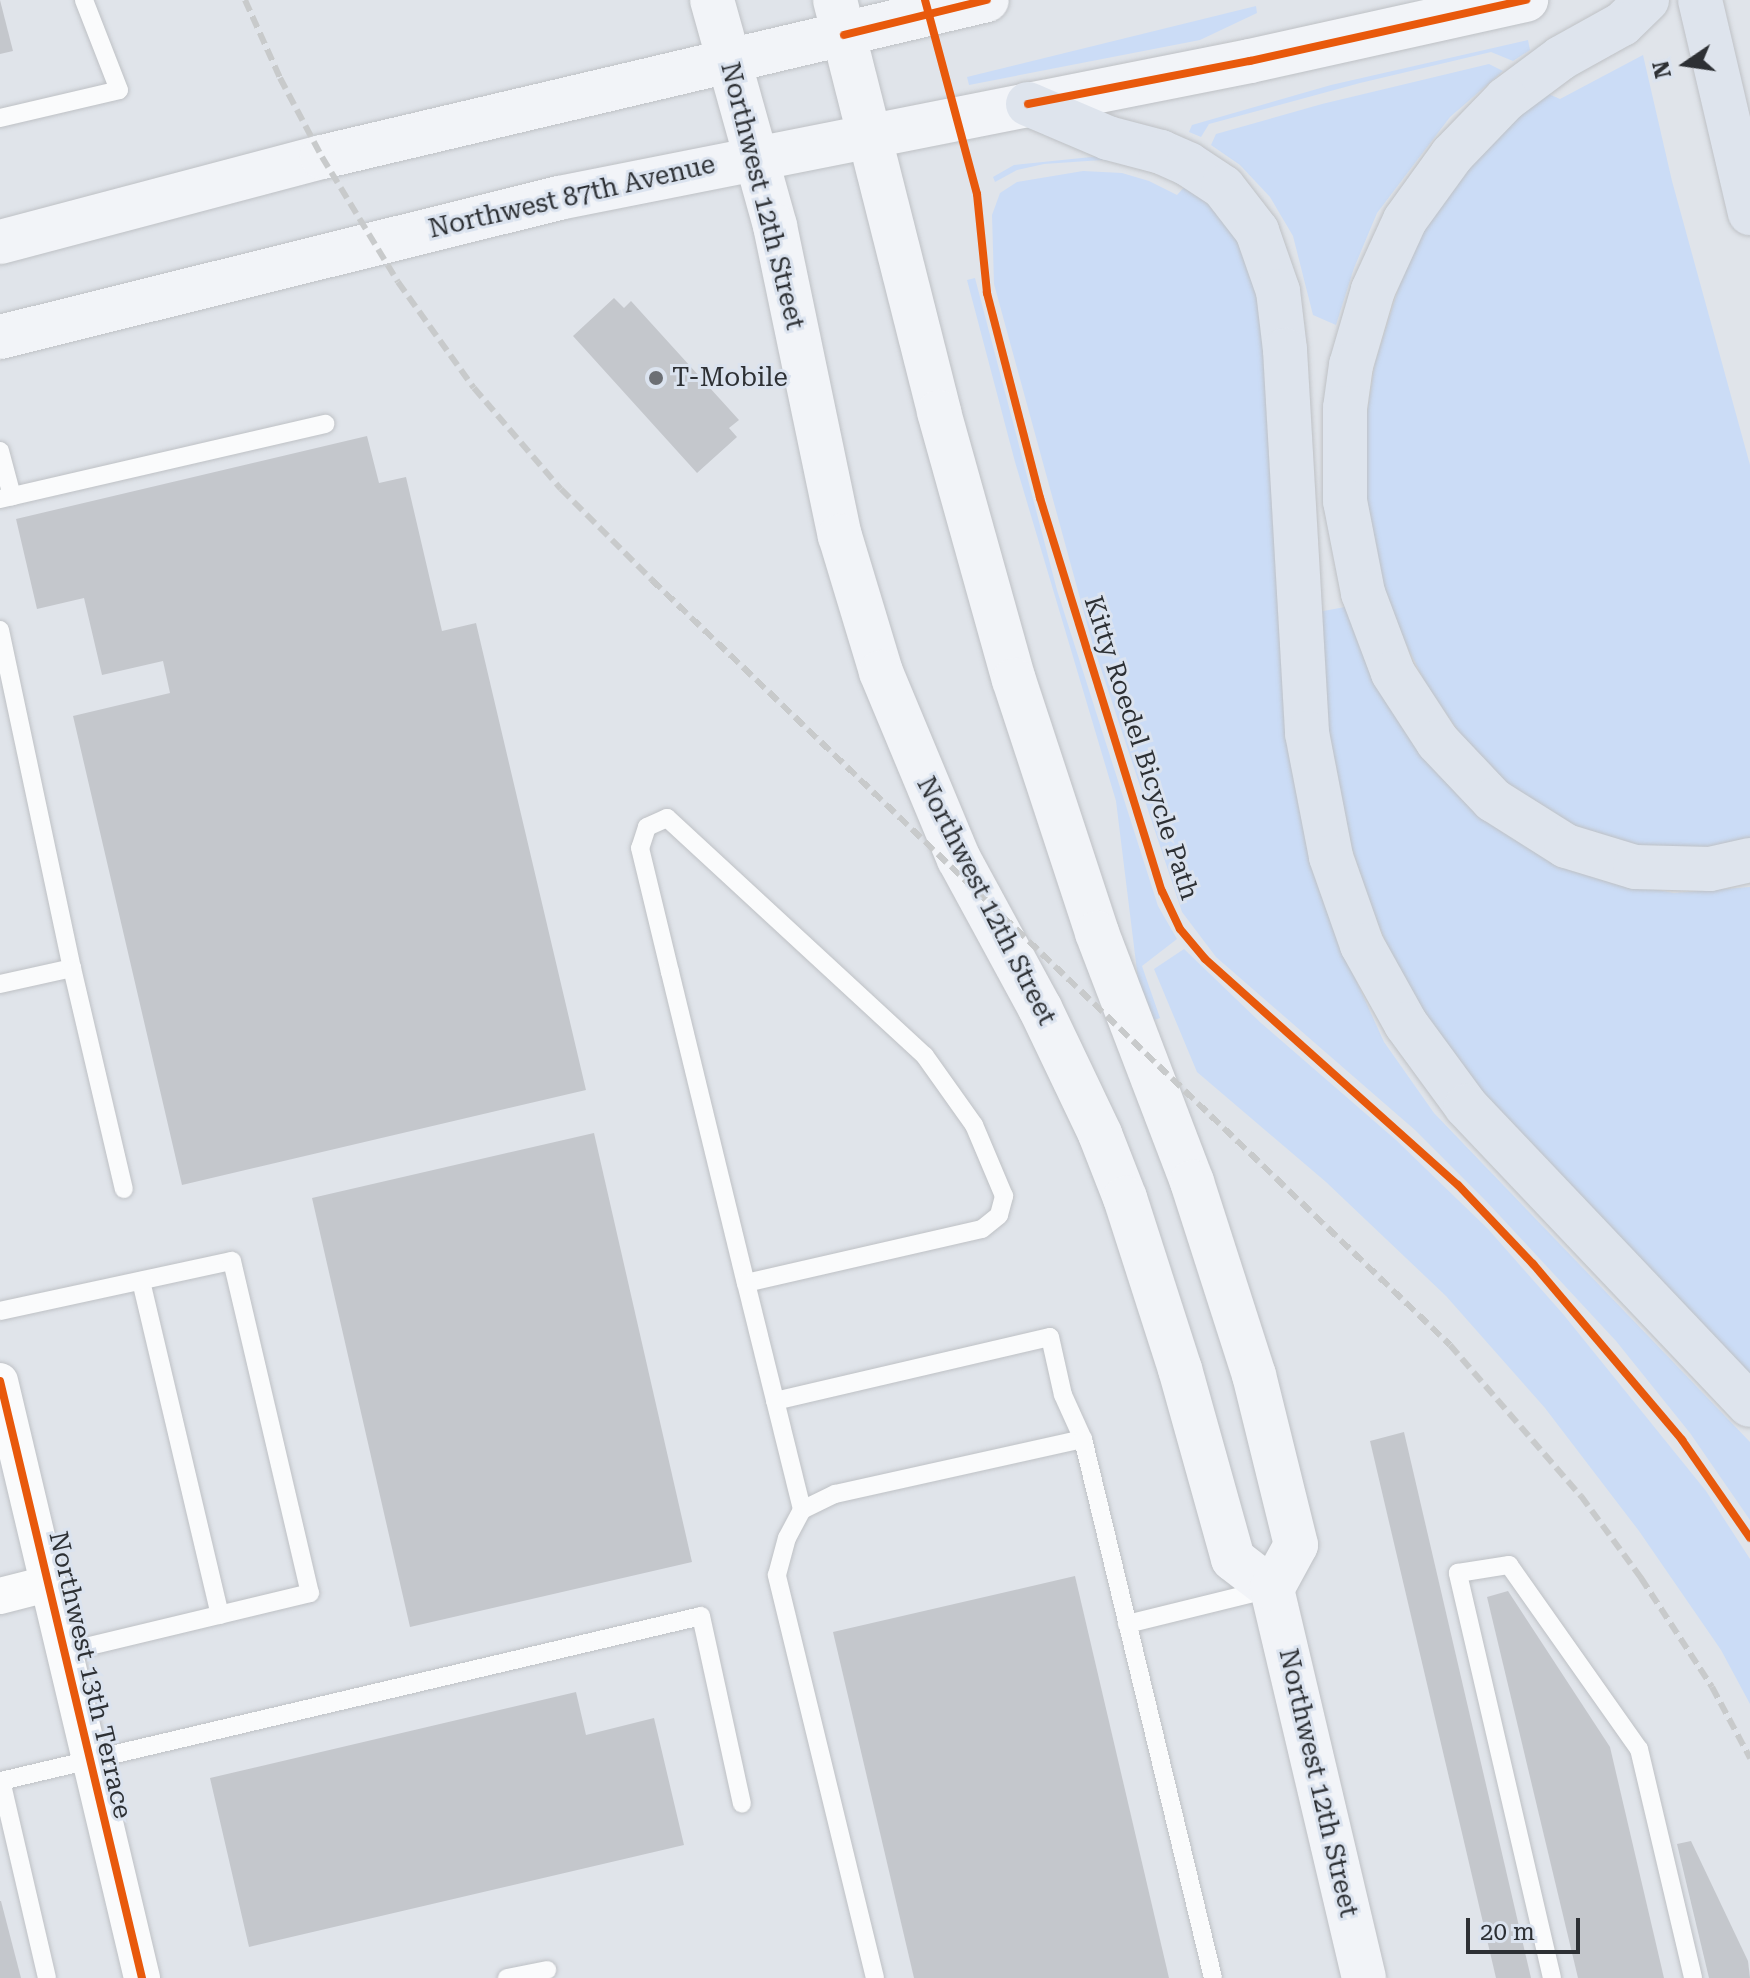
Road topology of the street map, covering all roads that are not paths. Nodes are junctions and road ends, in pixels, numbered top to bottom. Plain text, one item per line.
1 (84, 0) edge
2 (712, 0) edge
3 (987, 0) edge
4 (1526, 0) edge
5 (1647, 0) edge
6 (1700, 0) edge
7 (840, 18) edge
8 (729, 63) junction
9 (1028, 104) junction
10 (0, 118) edge
11 (869, 134) junction
12 (757, 156) junction
13 (1750, 213) edge
14 (0, 242) edge
15 (0, 337) edge
16 (325, 424) dead end
17 (0, 451) edge
18 (6, 498) edge
19 (0, 630) edge
20 (2, 652) edge
21 (1750, 860) edge
22 (72, 968) junction
23 (0, 984) edge
24 (124, 1189) dead end
25 (141, 1281) junction
26 (746, 1283) junction
27 (0, 1311) edge
28 (0, 1381) edge
29 (775, 1401) junction
30 (1750, 1405) edge
31 (1083, 1439) junction
32 (802, 1510) junction
33 (47, 1584) junction
34 (1272, 1589) junction
35 (0, 1596) edge
36 (220, 1615) junction
37 (1127, 1624) junction
38 (64, 1652) junction
39 (90, 1761) junction
40 (742, 1804) dead end
41 (547, 1970) dead end
42 (134, 1976) edge
43 (47, 1978) edge
44 (507, 1978) edge
45 (875, 1978) edge
46 (1213, 1978) edge
47 (1364, 1978) edge
48 (1552, 1978) edge
49 (1693, 1978) edge

1 - 10 lane
2 - 8 main road, Northwest 12th Street
3 - 7 main road
4 - 9 main road, Northwest 87th Avenue
5 - 21 highway
6 - 13 highway
7 - 8 main road
7 - 11 main road
8 - 12 main road, Northwest 12th Street
8 - 14 main road
9 - 11 main road, Northwest 87th Avenue
9 - 30 highway
11 - 12 main road, Northwest 87th Avenue
11 - 34 main road
12 - 15 main road, Northwest 87th Avenue
12 - 34 main road, Northwest 12th Street
16 - 18 lane
17 - 18 lane
19 - 20 lane
20 - 22 lane
22 - 23 lane
22 - 24 lane
25 - 27 lane
25 - 36 lane
25 - 36 lane
26 - 26 lane
26 - 29 lane
28 - 33 street, Northwest 13th Terrace
29 - 31 lane
29 - 32 lane
31 - 32 lane
31 - 37 lane
32 - 45 lane
33 - 35 street
33 - 38 street, Northwest 13th Terrace
34 - 37 lane
34 - 47 main road, Northwest 12th Street
36 - 38 lane
37 - 46 lane
38 - 39 street, Northwest 13th Terrace
39 - 40 lane
39 - 42 street, Northwest 13th Terrace
39 - 43 lane
41 - 44 lane
48 - 49 lane

